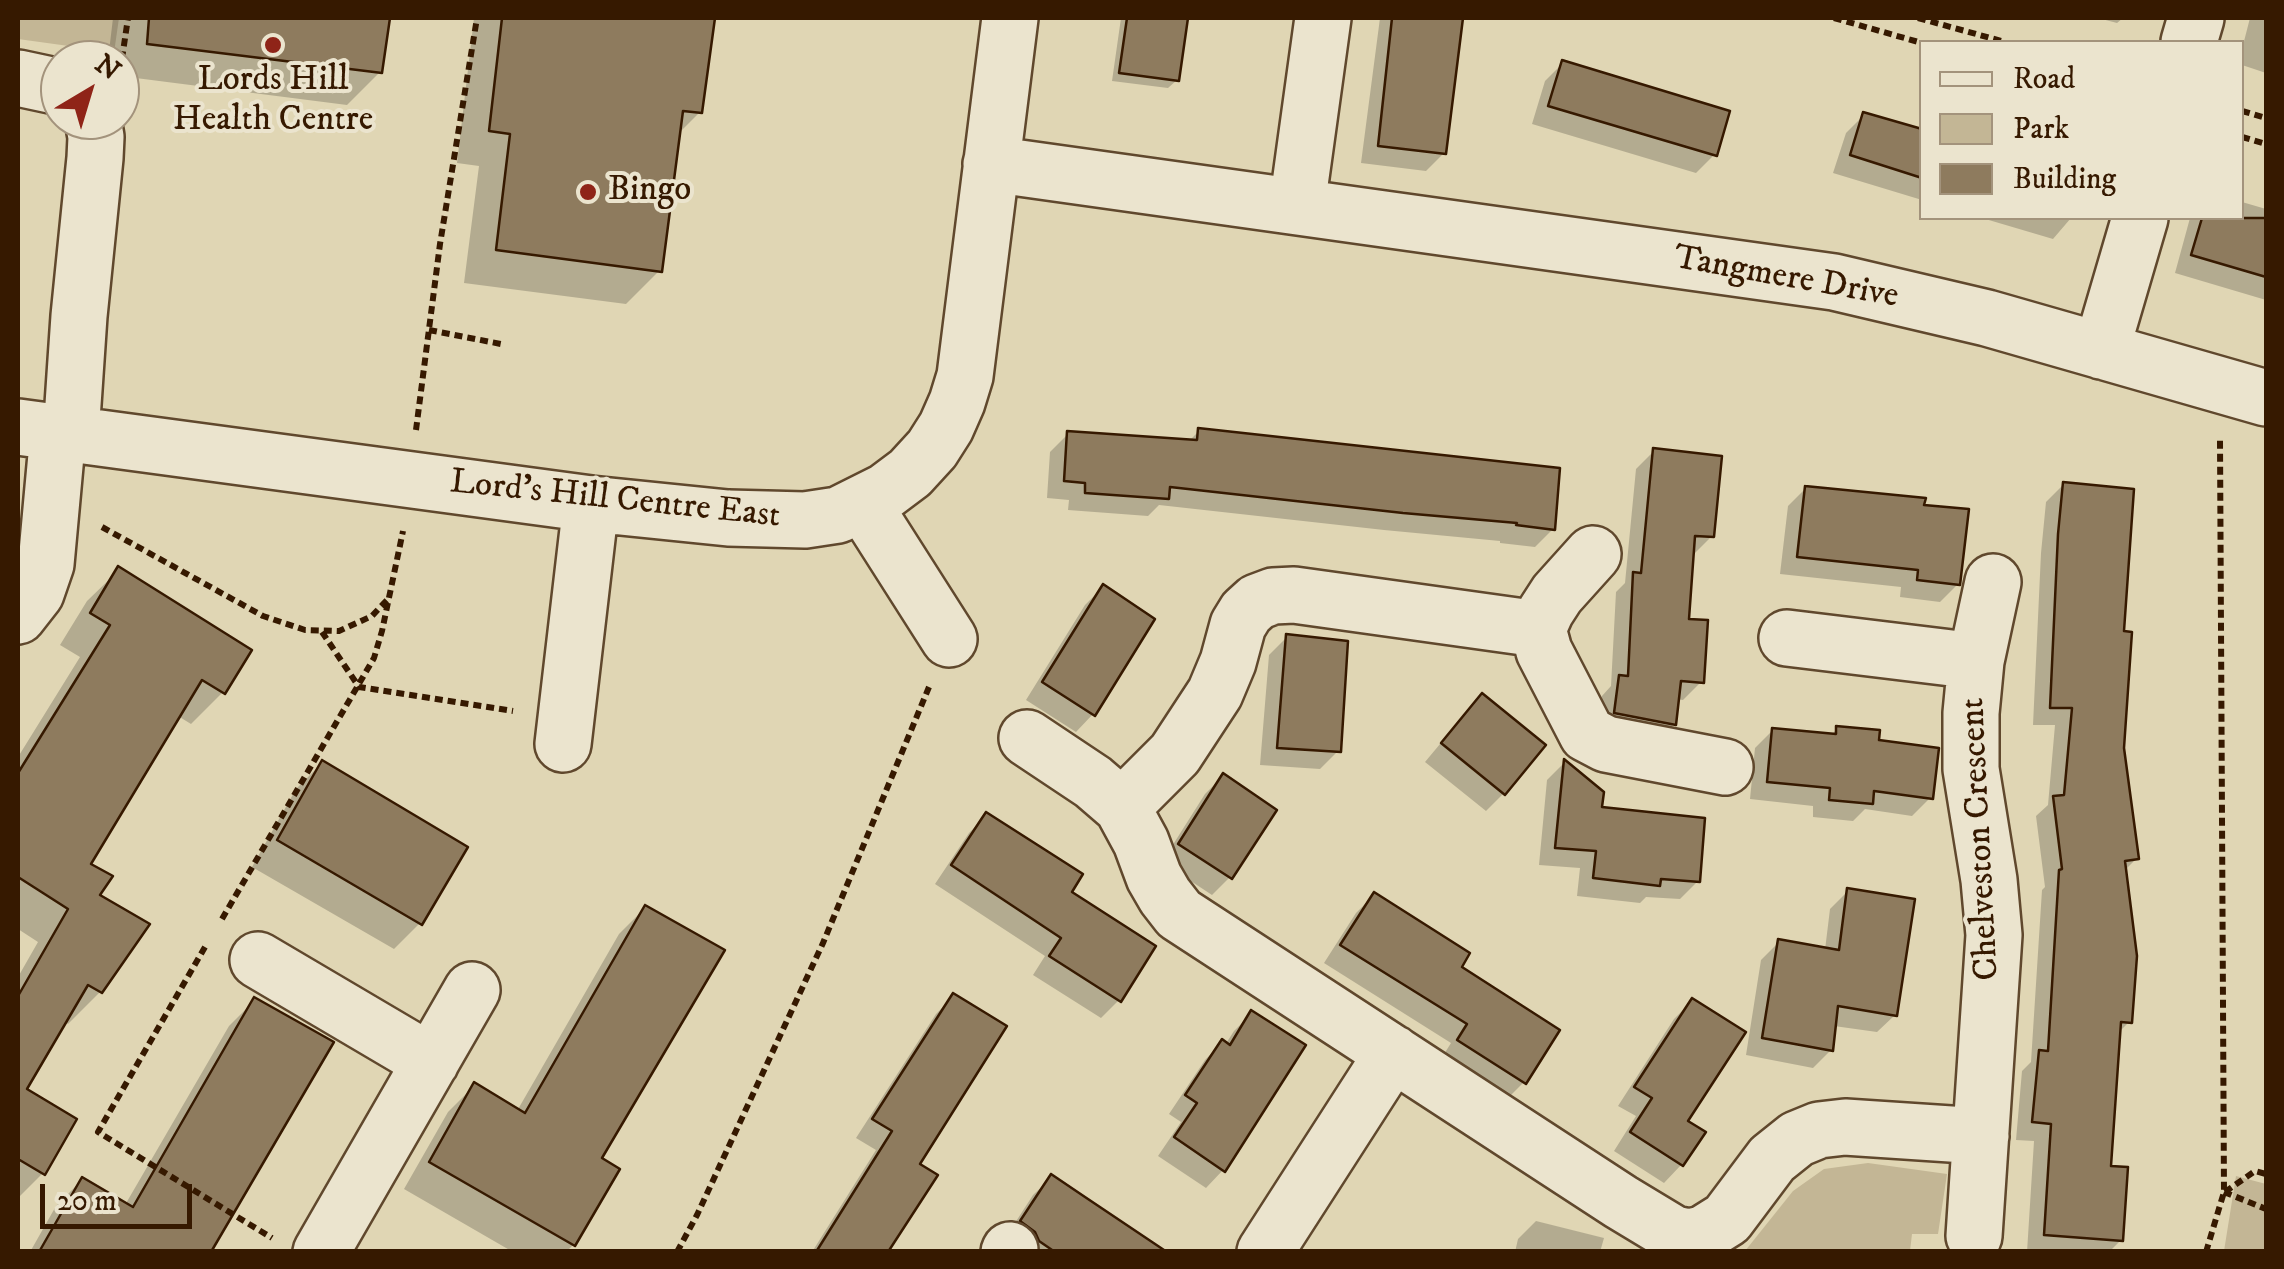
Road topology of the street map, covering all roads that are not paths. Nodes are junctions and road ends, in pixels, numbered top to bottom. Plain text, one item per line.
1 (1010, 18) edge
2 (1323, 18) edge
3 (96, 140) edge
4 (991, 164) junction
5 (1297, 206) junction
6 (2139, 220) edge
7 (2101, 351) junction
8 (2243, 391) edge
9 (49, 431) edge
10 (591, 504) junction
11 (863, 504) junction
12 (1593, 554) dead end
13 (1994, 582) dead end
14 (18, 616) edge
15 (1538, 629) junction
16 (1787, 638) dead end
17 (949, 639) road end
18 (1976, 661) junction
19 (565, 731) road end
20 (1027, 738) dead end
21 (1725, 767) dead end
22 (1122, 808) junction
23 (258, 960) dead end
24 (472, 990) dead end
25 (1392, 1054) junction
26 (431, 1062) junction
27 (1981, 1136) junction
28 (1974, 1236) dead end
29 (340, 1245) edge
30 (1265, 1252) edge

1 - 4 street, Lord's Hill Centre East
2 - 5 street
3 - 9 street
4 - 5 street, Tangmere Drive
4 - 11 street, Lord's Hill Centre East
5 - 7 street, Tangmere Drive
6 - 7 street
7 - 8 street, Tangmere Drive
9 - 10 street, Lord's Hill Centre East
9 - 14 street
10 - 11 street, Lord's Hill Centre East
10 - 19 street
11 - 17 street
12 - 15 street
13 - 18 street, Chelveston Crescent
15 - 21 street
15 - 22 street
16 - 18 street, Chelveston Crescent
18 - 27 street, Chelveston Crescent
20 - 22 street
22 - 25 street
23 - 26 street
24 - 26 street
25 - 27 street
25 - 30 street
26 - 29 street
27 - 28 street, Chelveston Crescent

